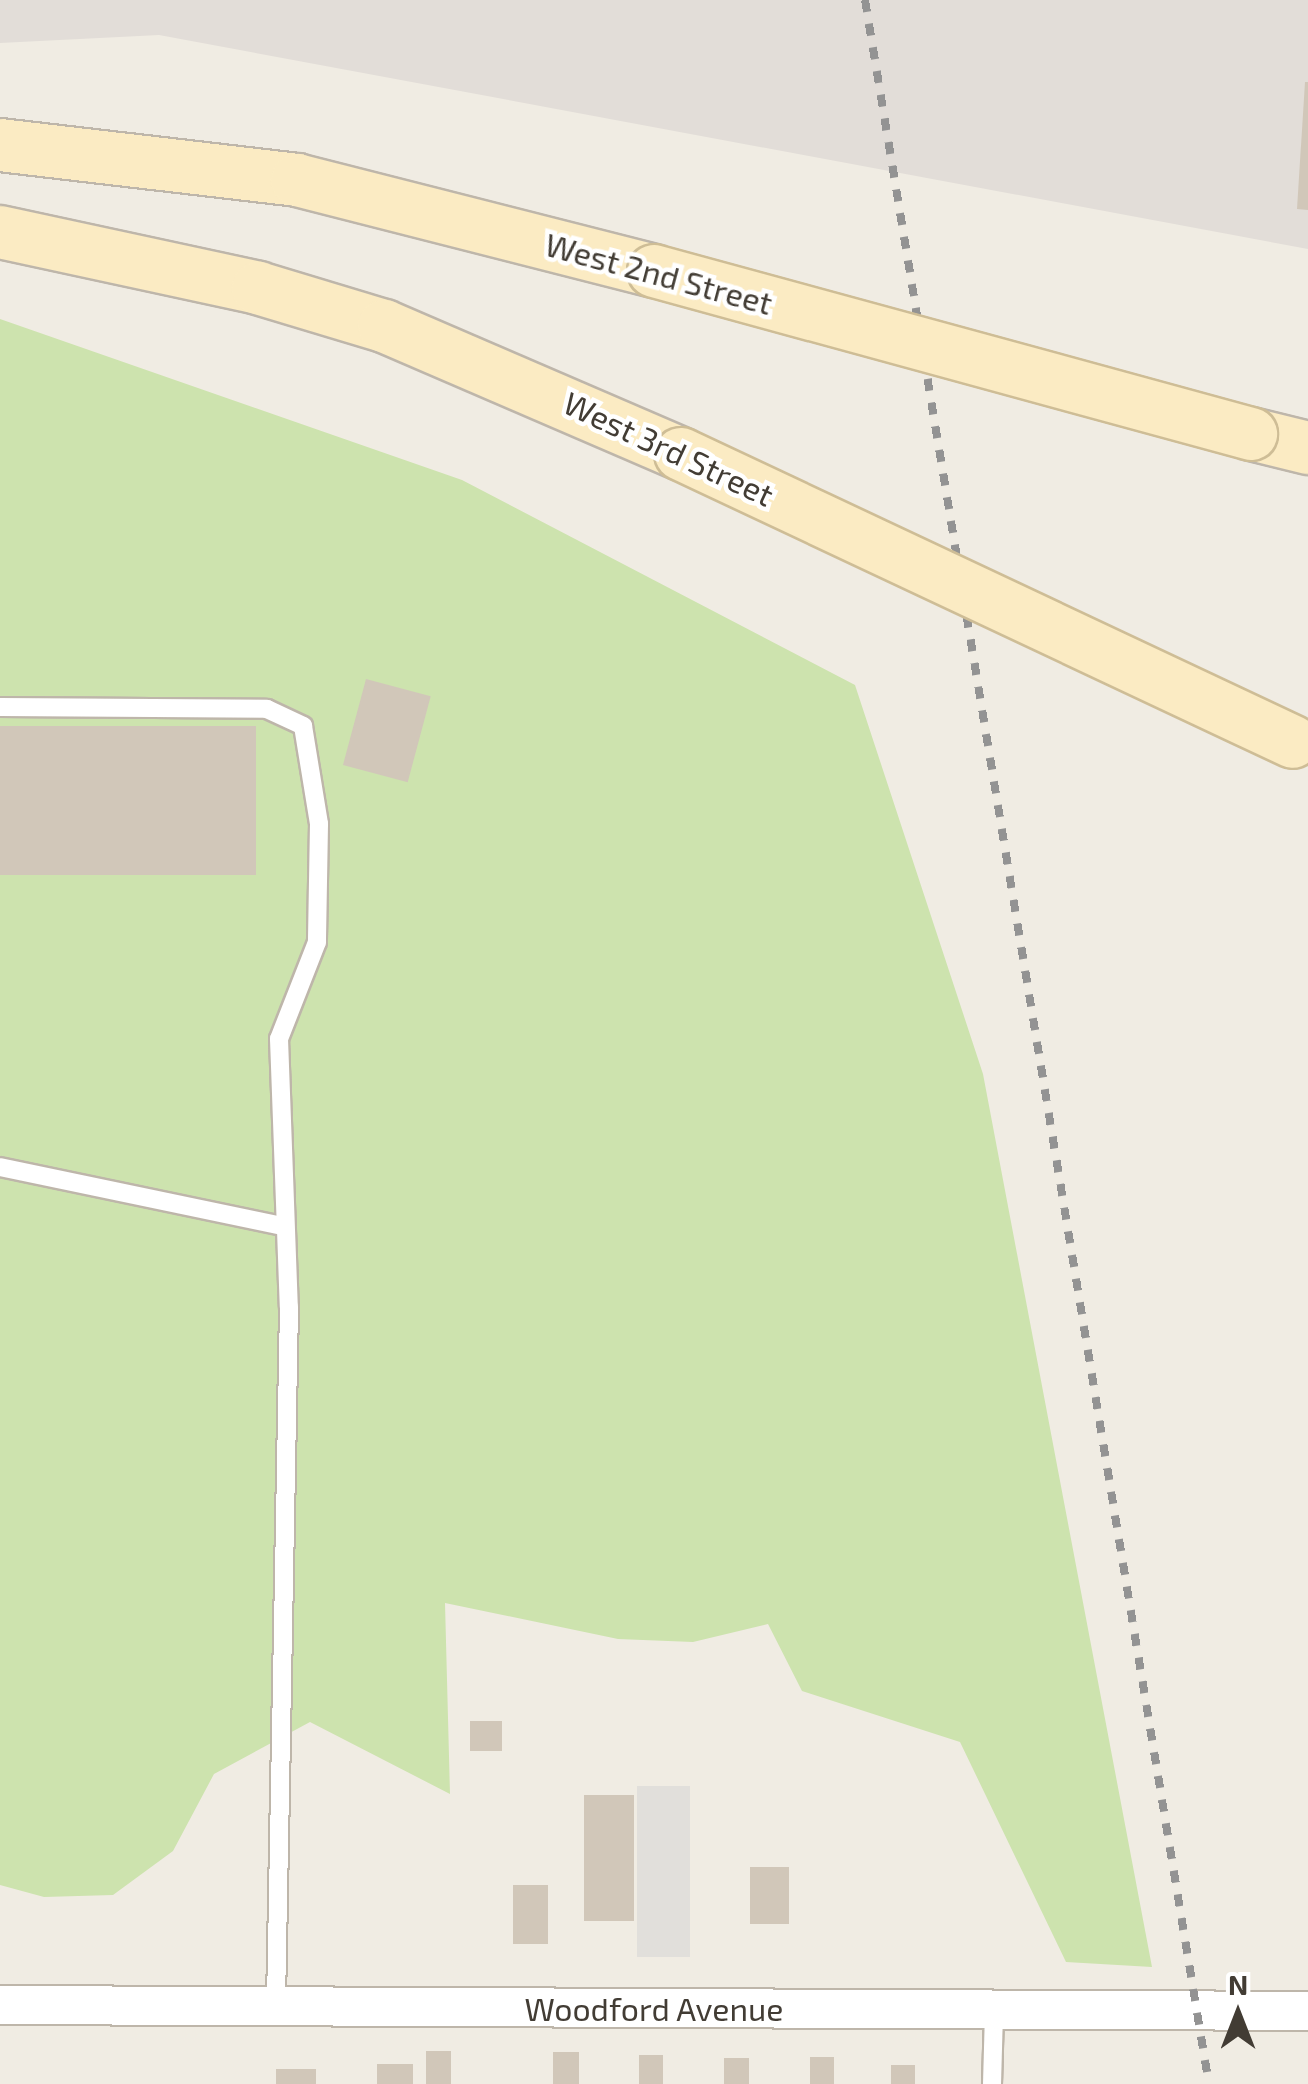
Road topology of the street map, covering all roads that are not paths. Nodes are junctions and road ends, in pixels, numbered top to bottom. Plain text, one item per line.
1 (0, 145) edge
2 (0, 232) edge
3 (1308, 448) edge
4 (0, 707) edge
5 (1300, 746) edge
6 (0, 1167) edge
7 (282, 1226) junction
8 (0, 2005) edge
9 (276, 2005) junction
10 (1308, 2010) edge
11 (994, 2011) junction
12 (992, 2084) edge

1 - 3 street, West 2nd Street, bridge
2 - 5 street, West 3rd Street, bridge
4 - 7 lane
6 - 7 lane
7 - 9 lane
8 - 9 street, Woodford Avenue
9 - 11 street, Woodford Avenue
10 - 11 street, Woodford Avenue
11 - 12 lane

